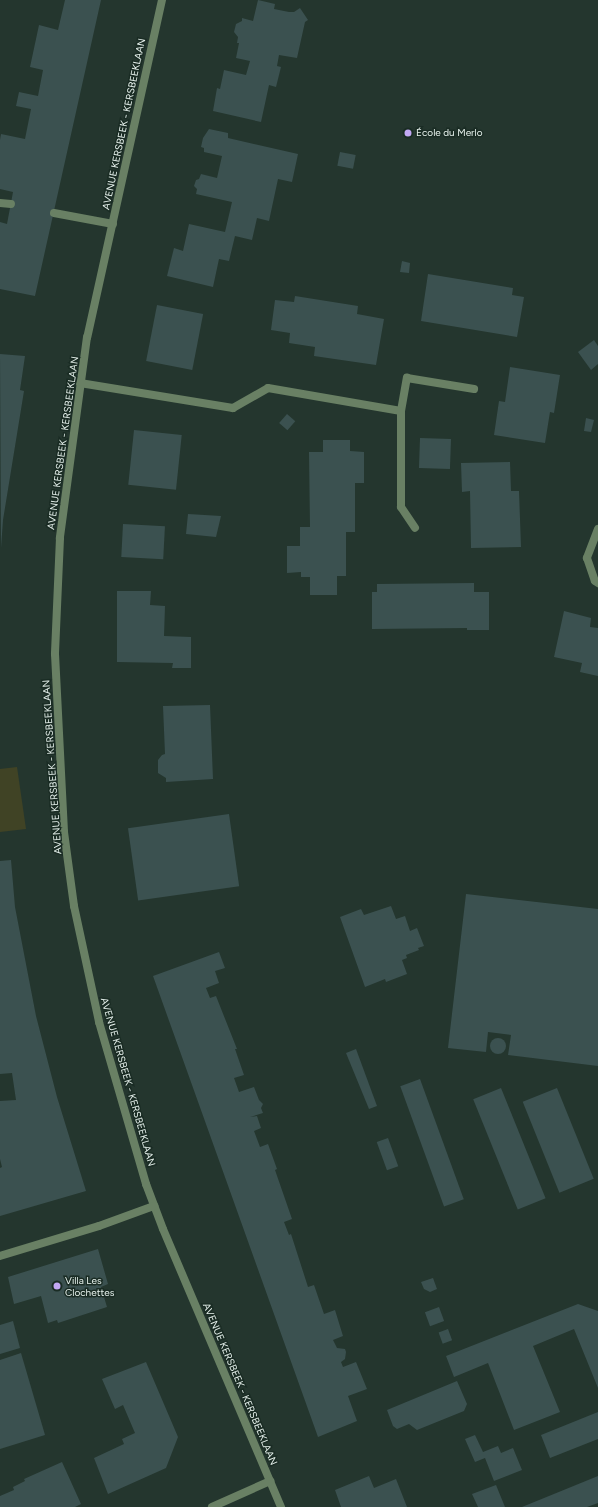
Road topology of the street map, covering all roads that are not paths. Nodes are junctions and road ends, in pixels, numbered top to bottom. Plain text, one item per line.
1 (162, 0) edge
2 (0, 203) edge
3 (11, 204) dead end
4 (54, 213) dead end
5 (113, 224) junction
6 (80, 384) junction
7 (474, 389) dead end
8 (401, 410) junction
9 (415, 528) dead end
10 (598, 529) edge
11 (598, 583) edge
12 (154, 1206) junction
13 (0, 1256) edge
14 (270, 1481) junction
15 (212, 1507) edge
16 (280, 1507) edge

1 - 5 street, AVENUE KERSBEEK - KERSBEEKLAAN
2 - 3 street
4 - 5 street
5 - 6 street, AVENUE KERSBEEK - KERSBEEKLAAN
6 - 8 street
6 - 12 street, AVENUE KERSBEEK - KERSBEEKLAAN
7 - 8 street
8 - 9 street
10 - 11 street
12 - 13 street
12 - 14 street, AVENUE KERSBEEK - KERSBEEKLAAN
14 - 15 street
14 - 16 street, AVENUE KERSBEEK - KERSBEEKLAAN

